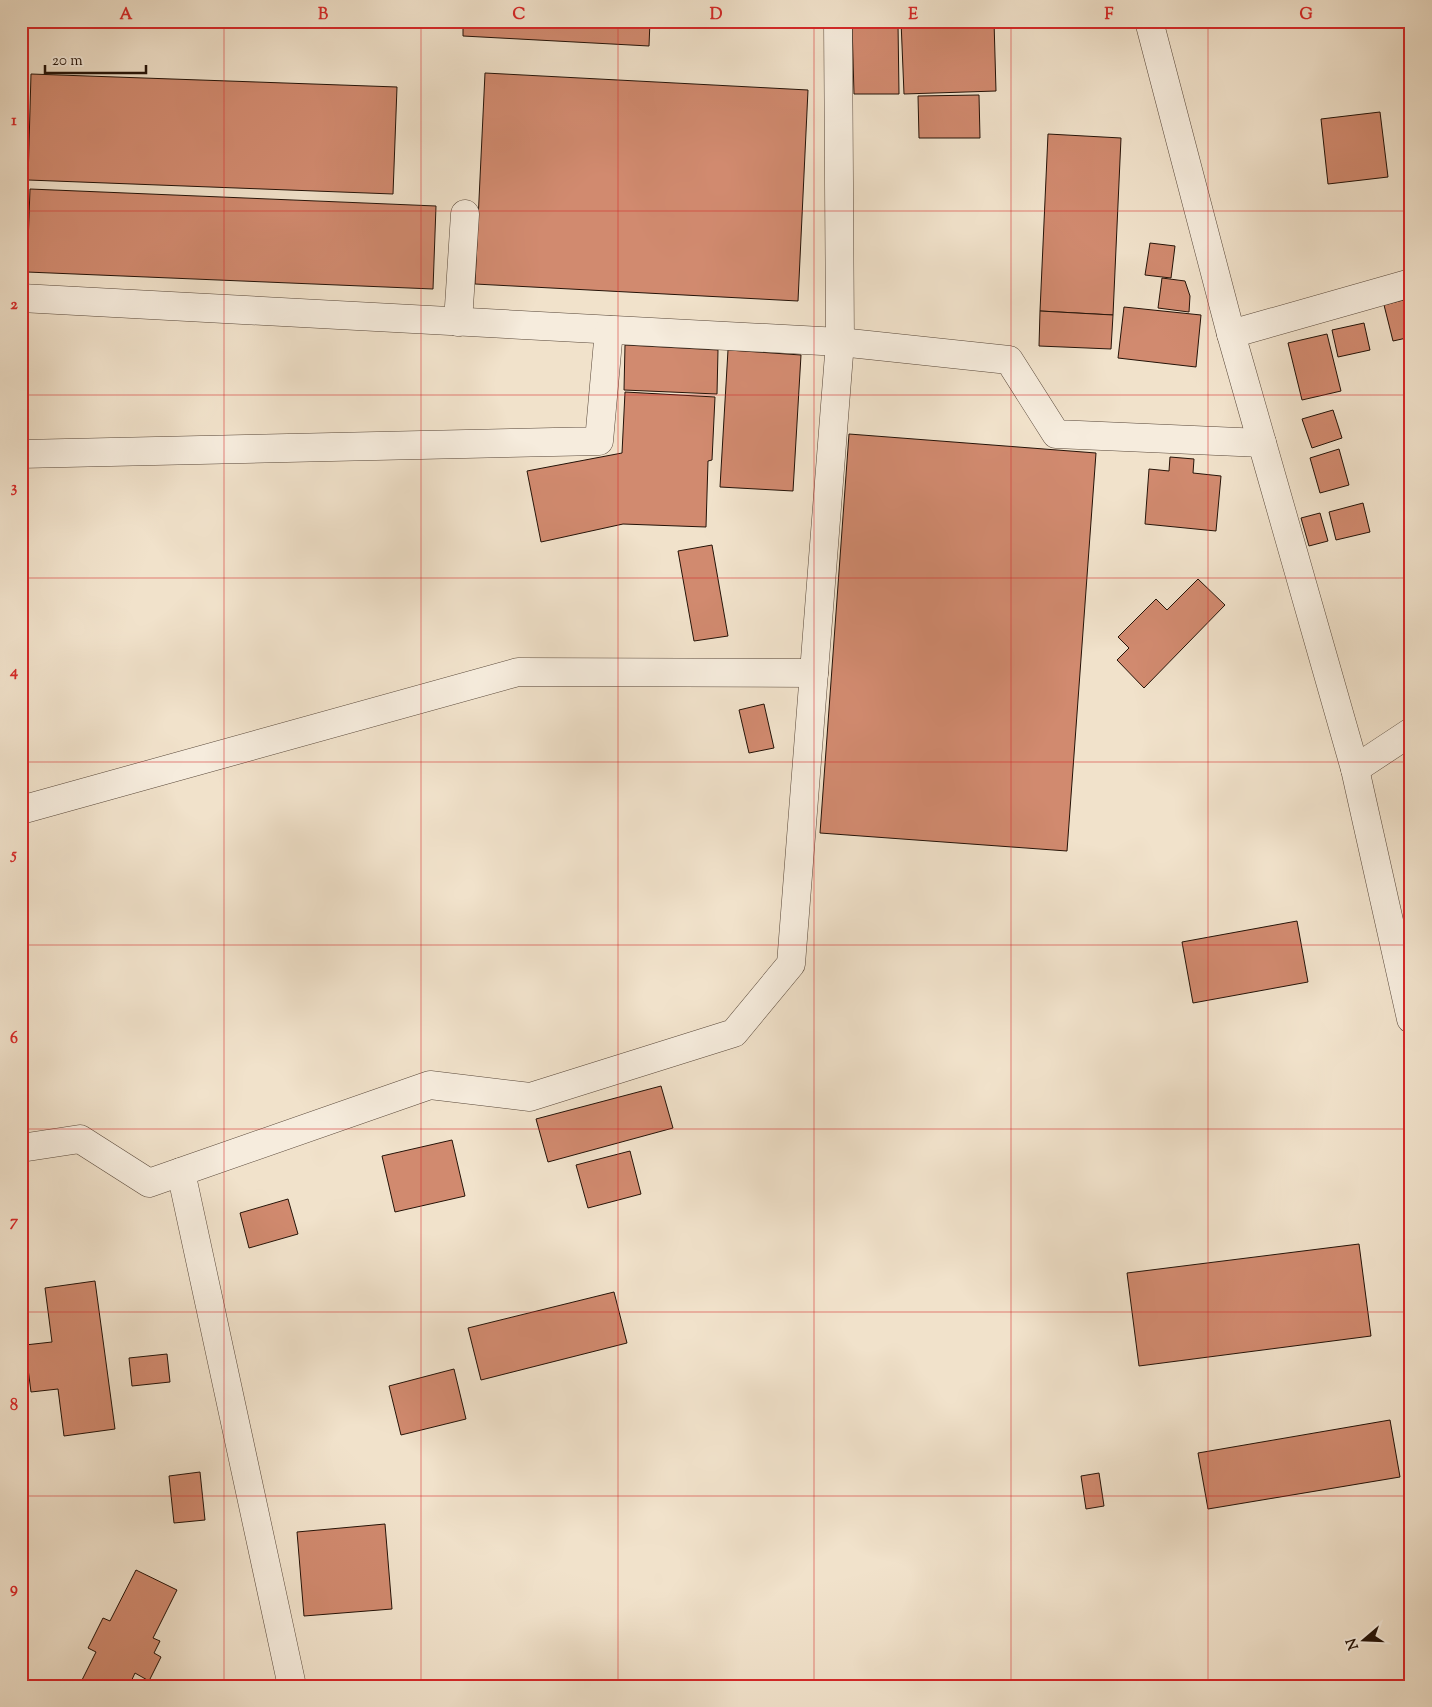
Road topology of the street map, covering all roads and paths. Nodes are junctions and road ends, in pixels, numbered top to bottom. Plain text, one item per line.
1 (838, 21) edge
2 (1149, 21) edge
3 (465, 214) dead end
4 (1411, 283) edge
5 (21, 298) edge
6 (458, 322) junction
7 (609, 330) junction
8 (1231, 334) junction
9 (840, 342) junction
10 (1262, 444) junction
11 (21, 454) edge
12 (814, 672) junction
13 (1411, 732) edge
14 (1355, 769) junction
15 (21, 810) edge
16 (1411, 1019) edge
17 (21, 1148) edge
18 (182, 1172) junction
19 (292, 1686) edge

1 - 9 street
2 - 8 street
3 - 6 street
4 - 8 street
5 - 6 street
6 - 7 street
7 - 9 street
7 - 11 street
8 - 10 street
9 - 10 street
9 - 12 street
10 - 14 street
12 - 15 street
12 - 18 street
13 - 14 street
14 - 16 street
17 - 18 street
18 - 19 street

